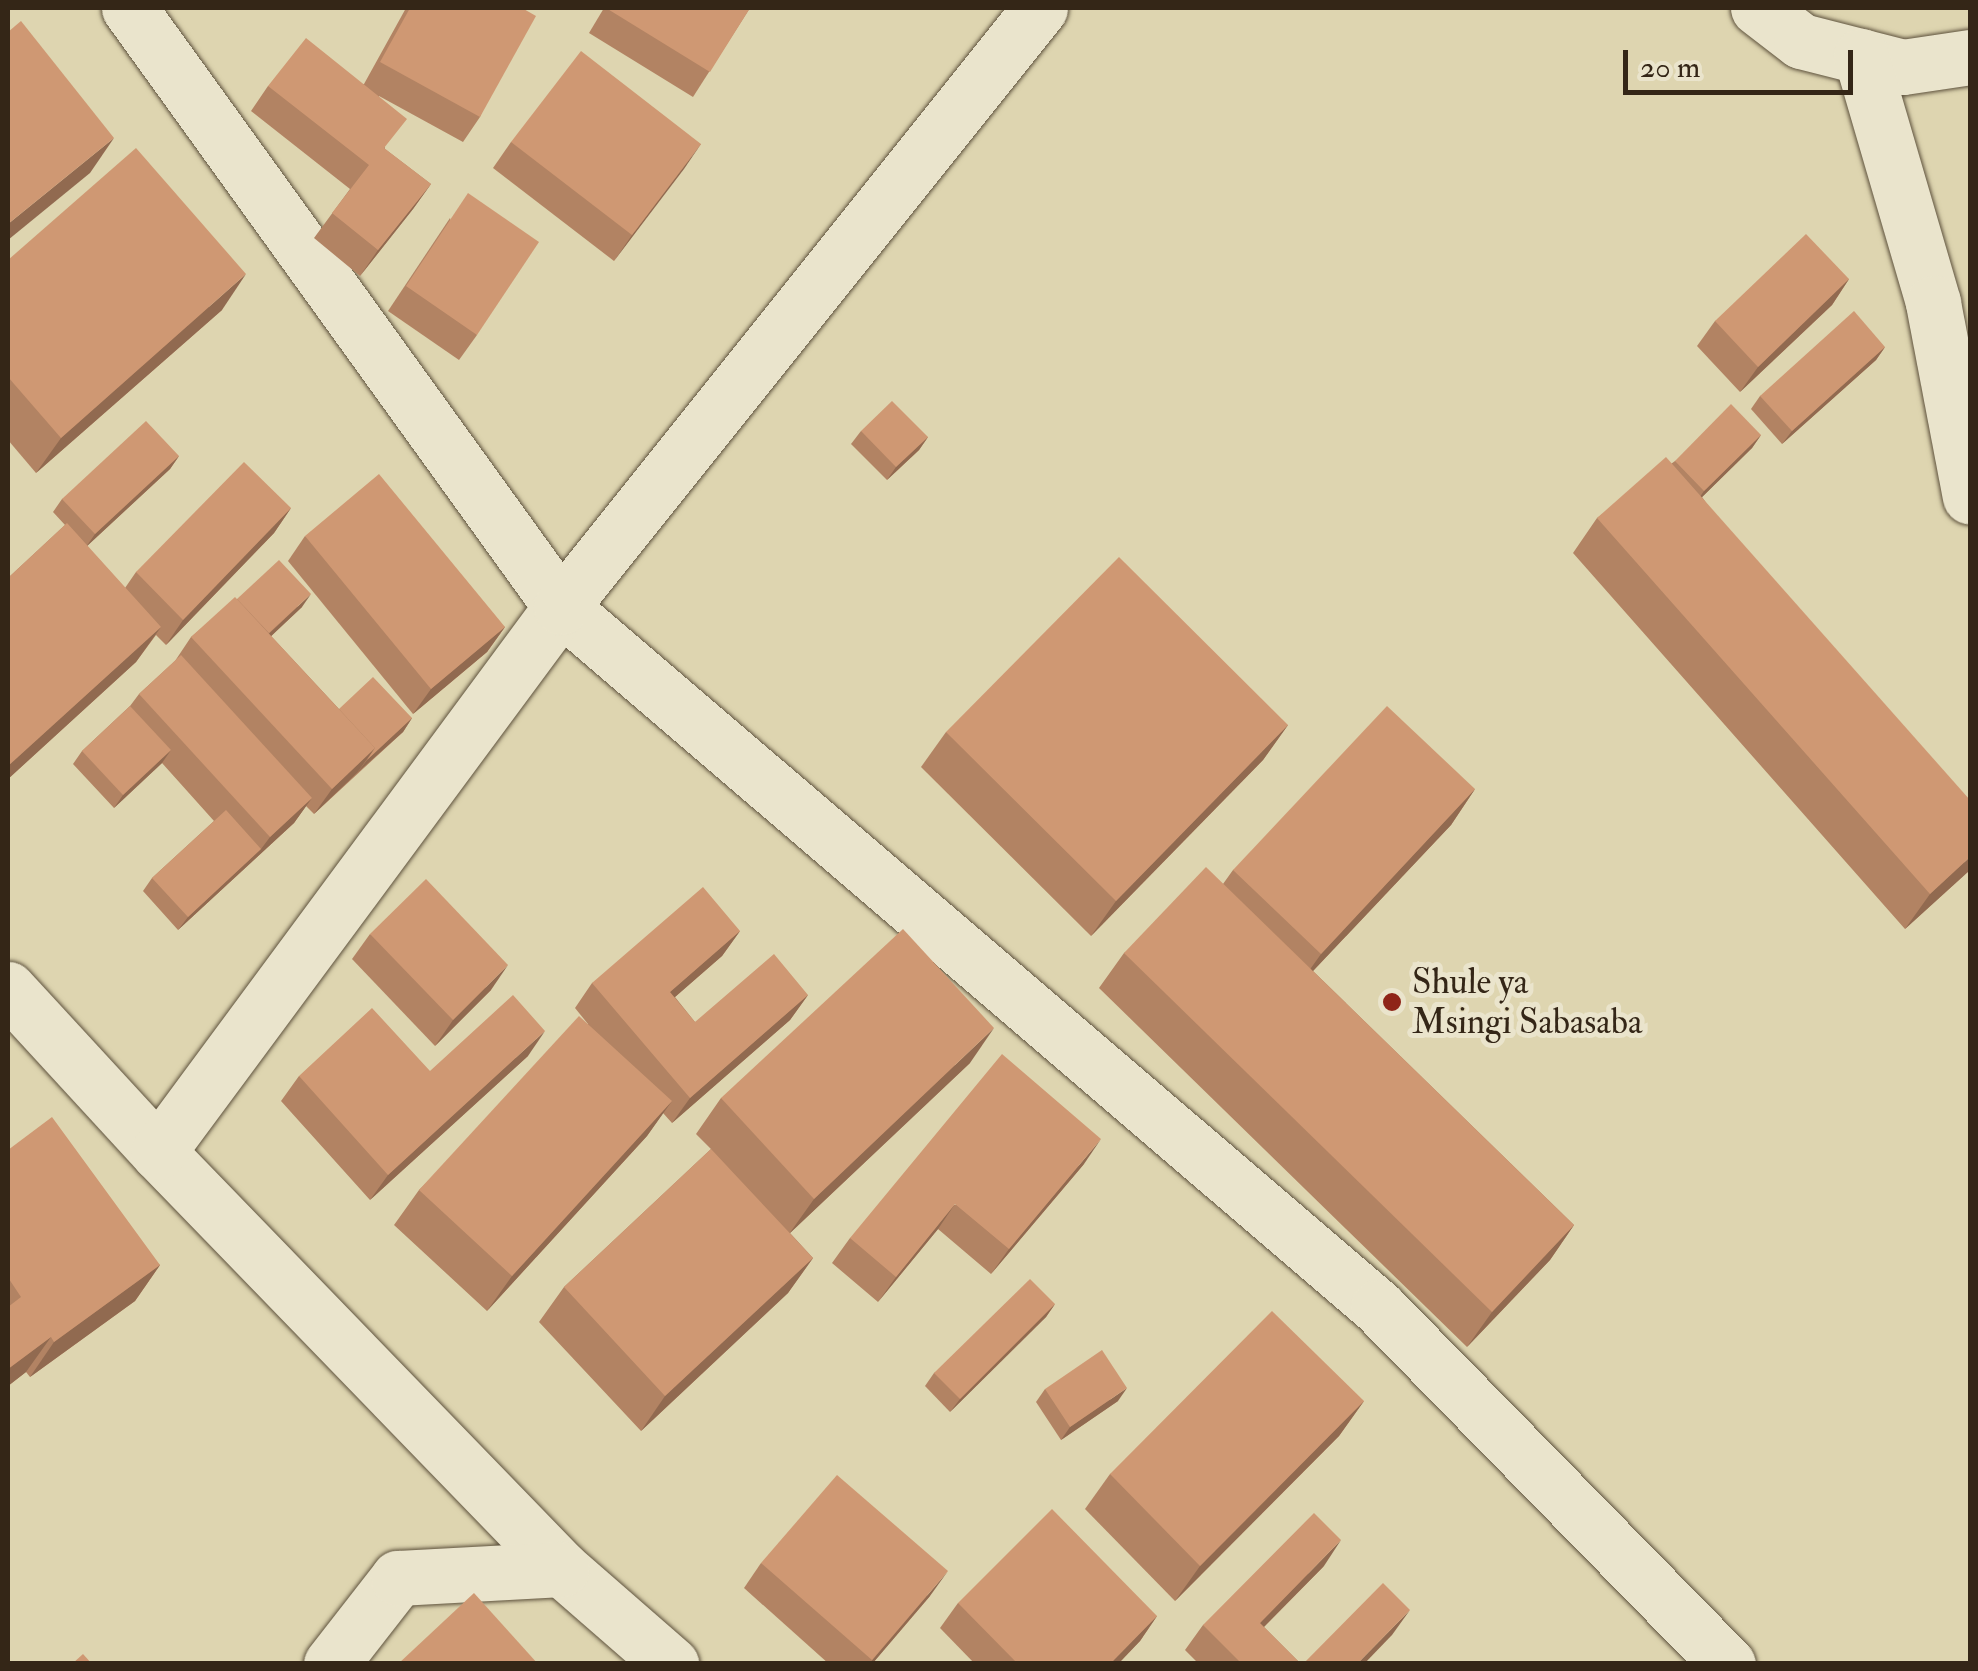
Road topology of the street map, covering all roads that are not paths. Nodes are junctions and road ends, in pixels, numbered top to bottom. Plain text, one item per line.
1 (129, 8) edge
2 (1040, 8) edge
3 (1758, 8) edge
4 (1861, 56) junction
5 (1970, 57) edge
6 (1970, 497) edge
7 (561, 607) junction
8 (8, 989) edge
9 (158, 1152) junction
10 (562, 1570) junction
11 (331, 1664) edge
12 (671, 1664) edge
13 (1728, 1664) edge

1 - 7 street
2 - 7 street
3 - 4 street
4 - 5 street
4 - 6 street
7 - 9 street
7 - 13 street
8 - 9 street
9 - 10 street
10 - 11 street
10 - 12 street

